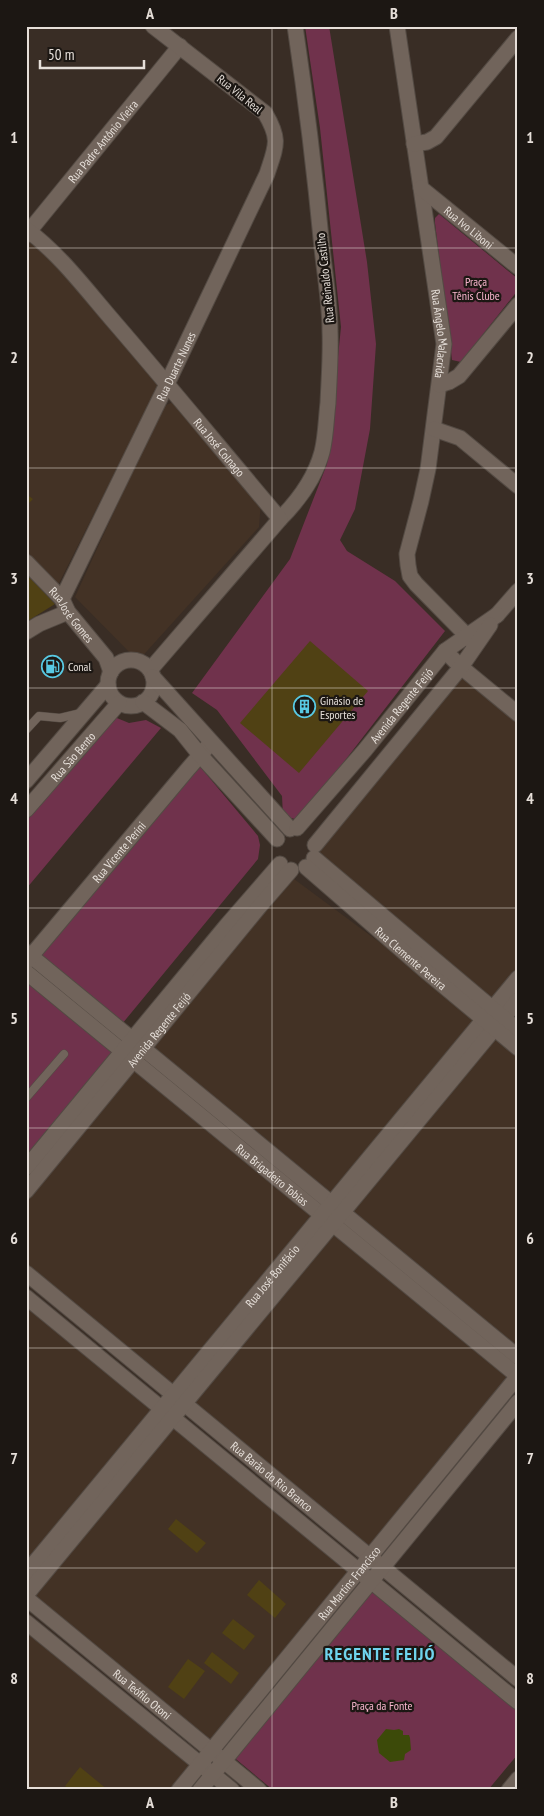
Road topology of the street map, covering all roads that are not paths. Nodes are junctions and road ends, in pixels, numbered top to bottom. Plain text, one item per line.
1 (153, 26) edge
2 (295, 26) edge
3 (397, 26) edge
4 (518, 38) edge
5 (180, 46) junction
6 (274, 130) joint
7 (414, 144) junction
8 (420, 188) junction
9 (27, 232) edge
10 (518, 266) edge
11 (518, 306) edge
12 (167, 384) junction
13 (440, 385) junction
14 (434, 429) junction
15 (518, 486) edge
16 (280, 519) junction
17 (26, 562) edge
18 (518, 591) edge
19 (65, 606) junction
20 (26, 632) edge
21 (472, 641) junction
22 (445, 651) junction
23 (461, 666) junction
24 (152, 674) junction
25 (109, 678) junction
26 (144, 702) junction
27 (119, 703) junction
28 (85, 712) junction
29 (518, 714) edge
30 (26, 730) edge
31 (209, 738) junction
32 (365, 750) junction
33 (197, 751) junction
34 (382, 763) junction
35 (26, 781) edge
36 (26, 810) edge
37 (293, 828) junction
38 (276, 838) junction
39 (312, 856) junction
40 (285, 867) junction
41 (27, 955) edge
42 (26, 972) edge
43 (518, 978) edge
44 (518, 1000) edge
45 (493, 1019) junction
46 (518, 1030) edge
47 (518, 1048) edge
48 (133, 1049) junction
49 (64, 1054) dead end
50 (26, 1098) edge
51 (26, 1168) edge
52 (26, 1191) edge
53 (332, 1213) junction
54 (26, 1273) edge
55 (26, 1297) edge
56 (518, 1356) edge
57 (518, 1376) edge
58 (179, 1399) junction
59 (518, 1402) edge
60 (167, 1413) junction
61 (370, 1557) junction
62 (382, 1567) junction
63 (358, 1571) junction
64 (26, 1573) edge
65 (371, 1581) junction
66 (26, 1596) edge
67 (26, 1622) edge
68 (518, 1679) edge
69 (518, 1702) edge
70 (211, 1751) junction
71 (224, 1760) junction
72 (200, 1764) junction
73 (213, 1774) junction
74 (518, 1779) edge
75 (179, 1790) edge
76 (200, 1790) edge
77 (232, 1790) edge
78 (259, 1790) edge
79 (509, 1790) edge

1 - 5 street, Rua Vila Real
2 - 16 street, Rua Reinaldo Castilho
3 - 7 street, Rua Ângelo Malacrida
4 - 7 street
5 - 6 street, Rua Vila Real
5 - 9 street, Rua Padre Antônio Vieira
6 - 12 street, Rua Duarte Nunes
7 - 8 street, Rua Ângelo Malacrida
8 - 10 street, Rua Ivo Liboni
8 - 13 street, Rua Ângelo Malacrida
9 - 12 street, Rua José Colnago
11 - 13 street
12 - 16 street, Rua José Colnago
12 - 19 street, Rua Duarte Nunes
13 - 14 street, Rua Ângelo Malacrida
14 - 15 street
14 - 21 street, Rua Ângelo Malacrida
16 - 24 street
17 - 19 street, Rua José Gomes
18 - 21 street, Avenida Regente Feijó
19 - 20 street
19 - 25 street, Rua José Gomes
21 - 22 street, Avenida Regente Feijó
21 - 23 street, Avenida Regente Feijó
22 - 23 street
22 - 32 street, Avenida Regente Feijó
23 - 29 street
23 - 34 street, Avenida Regente Feijó
24 - 25 street
24 - 26 street
24 - 31 street
25 - 27 street
25 - 28 street, Rua São Bento
26 - 27 street
26 - 33 street
27 - 36 street, Rua São Bento
28 - 30 lane
28 - 35 street, Rua São Bento
31 - 33 street, Rua Vicente Perini
31 - 37 street
32 - 34 street
32 - 37 street, Avenida Regente Feijó
33 - 38 street
33 - 41 street, Rua Vicente Perini
34 - 39 street, Avenida Regente Feijó
37 - 38 street
37 - 39 street
38 - 40 street
39 - 40 street
39 - 45 street, Rua Clemente Pereira
40 - 48 street, Avenida Regente Feijó
41 - 48 street, Rua Brigadeiro Tobias
42 - 48 street, Rua Brigadeiro Tobias
43 - 45 street, Rua José Bonifácio
44 - 45 street, Rua José Bonifácio
45 - 46 street, Rua Clemente Pereira
45 - 47 street, Rua Clemente Pereira
45 - 53 street, Rua José Bonifácio
48 - 51 street, Avenida Regente Feijó
48 - 52 street, Avenida Regente Feijó
48 - 53 street, Rua Brigadeiro Tobias
49 - 50 lane
53 - 56 street, Rua Brigadeiro Tobias
53 - 57 street, Rua Brigadeiro Tobias
53 - 58 street, Rua José Bonifácio
54 - 58 street, Rua Barão do Rio Branco
55 - 60 street, Rua Barão do Rio Branco
57 - 61 street, Rua Martins Francisco
58 - 60 street, Rua José Bonifácio
58 - 61 street, Rua Barão do Rio Branco
59 - 62 street, Rua Martins Francisco
60 - 63 street, Rua Barão do Rio Branco
60 - 64 street, Rua José Bonifácio
60 - 66 street, Rua José Bonifácio
61 - 62 street, Rua Barão do Rio Branco
61 - 63 street, Rua Martins Francisco
62 - 65 street, Rua Martins Francisco
62 - 68 street, Rua Barão do Rio Branco
63 - 65 street, Rua Barão do Rio Branco
63 - 70 street, Rua Martins Francisco
65 - 69 street, Rua Barão do Rio Branco
65 - 71 street, Rua Martins Francisco
66 - 70 street, Rua Teófilo Otoni
67 - 72 street, Rua Teófilo Otoni
70 - 71 street, Rua Teófilo Otoni
70 - 72 street, Rua Martins Francisco
71 - 73 street, Rua Martins Francisco
71 - 78 street, Rua Teófilo Otoni
72 - 73 street, Rua Teófilo Otoni
72 - 75 street, Rua Martins Francisco
73 - 76 street, Rua Martins Francisco
73 - 77 street, Rua Teófilo Otoni
74 - 79 street

